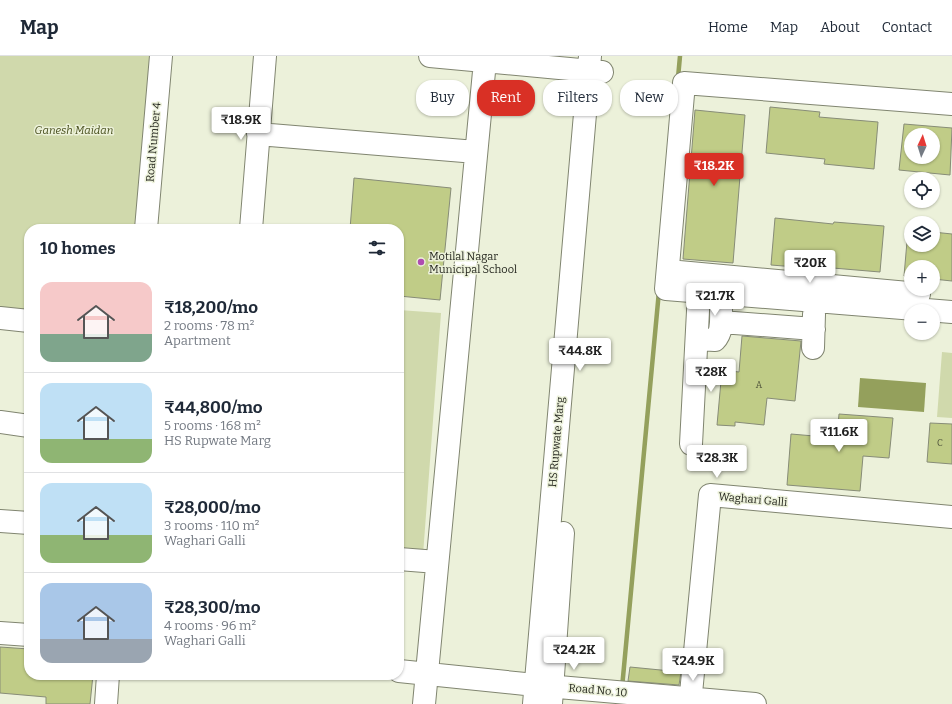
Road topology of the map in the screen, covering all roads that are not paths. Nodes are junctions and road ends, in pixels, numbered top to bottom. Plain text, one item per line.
1 (161, 56) edge
2 (265, 56) edge
3 (430, 56) edge
4 (485, 61) junction
5 (596, 64) edge
6 (952, 104) edge
7 (258, 134) junction
8 (476, 152) junction
9 (146, 224) edge
10 (251, 224) edge
11 (668, 271) junction
12 (749, 287) junction
13 (699, 292) junction
14 (722, 294) junction
15 (952, 297) edge
16 (876, 298) junction
17 (814, 301) junction
18 (952, 312) edge
19 (0, 318) edge
20 (24, 320) edge
21 (721, 322) junction
22 (697, 340) junction
23 (0, 422) edge
24 (24, 425) edge
25 (691, 444) dead end
26 (952, 517) edge
27 (0, 521) edge
28 (24, 523) edge
29 (404, 559) edge
30 (437, 562) junction
31 (0, 633) edge
32 (24, 635) edge
33 (404, 672) edge
34 (426, 674) junction
35 (108, 680) edge
36 (543, 695) edge
37 (690, 701) edge
38 (106, 704) edge
39 (424, 704) edge
40 (755, 704) edge

1 - 9 street, Road Number 4
2 - 7 street
3 - 4 street
4 - 5 street
4 - 8 street
5 - 36 street, HS Rupwate Marg
6 - 11 street
7 - 8 street
7 - 10 street
8 - 30 street
11 - 12 street
11 - 13 street
12 - 14 street
12 - 16 street
12 - 17 street
13 - 14 street
13 - 22 street
14 - 21 street
15 - 16 street
16 - 17 street
16 - 18 street
17 - 21 street
19 - 20 street
21 - 22 street
22 - 25 street
23 - 24 street
26 - 37 street, Waghari Galli
27 - 28 street
29 - 30 street
30 - 34 street
31 - 32 street
33 - 34 street, Road No. 10
34 - 36 street, Road No. 10
34 - 39 street
35 - 38 street
36 - 37 street, Road No. 10
37 - 40 street, Road No. 10

